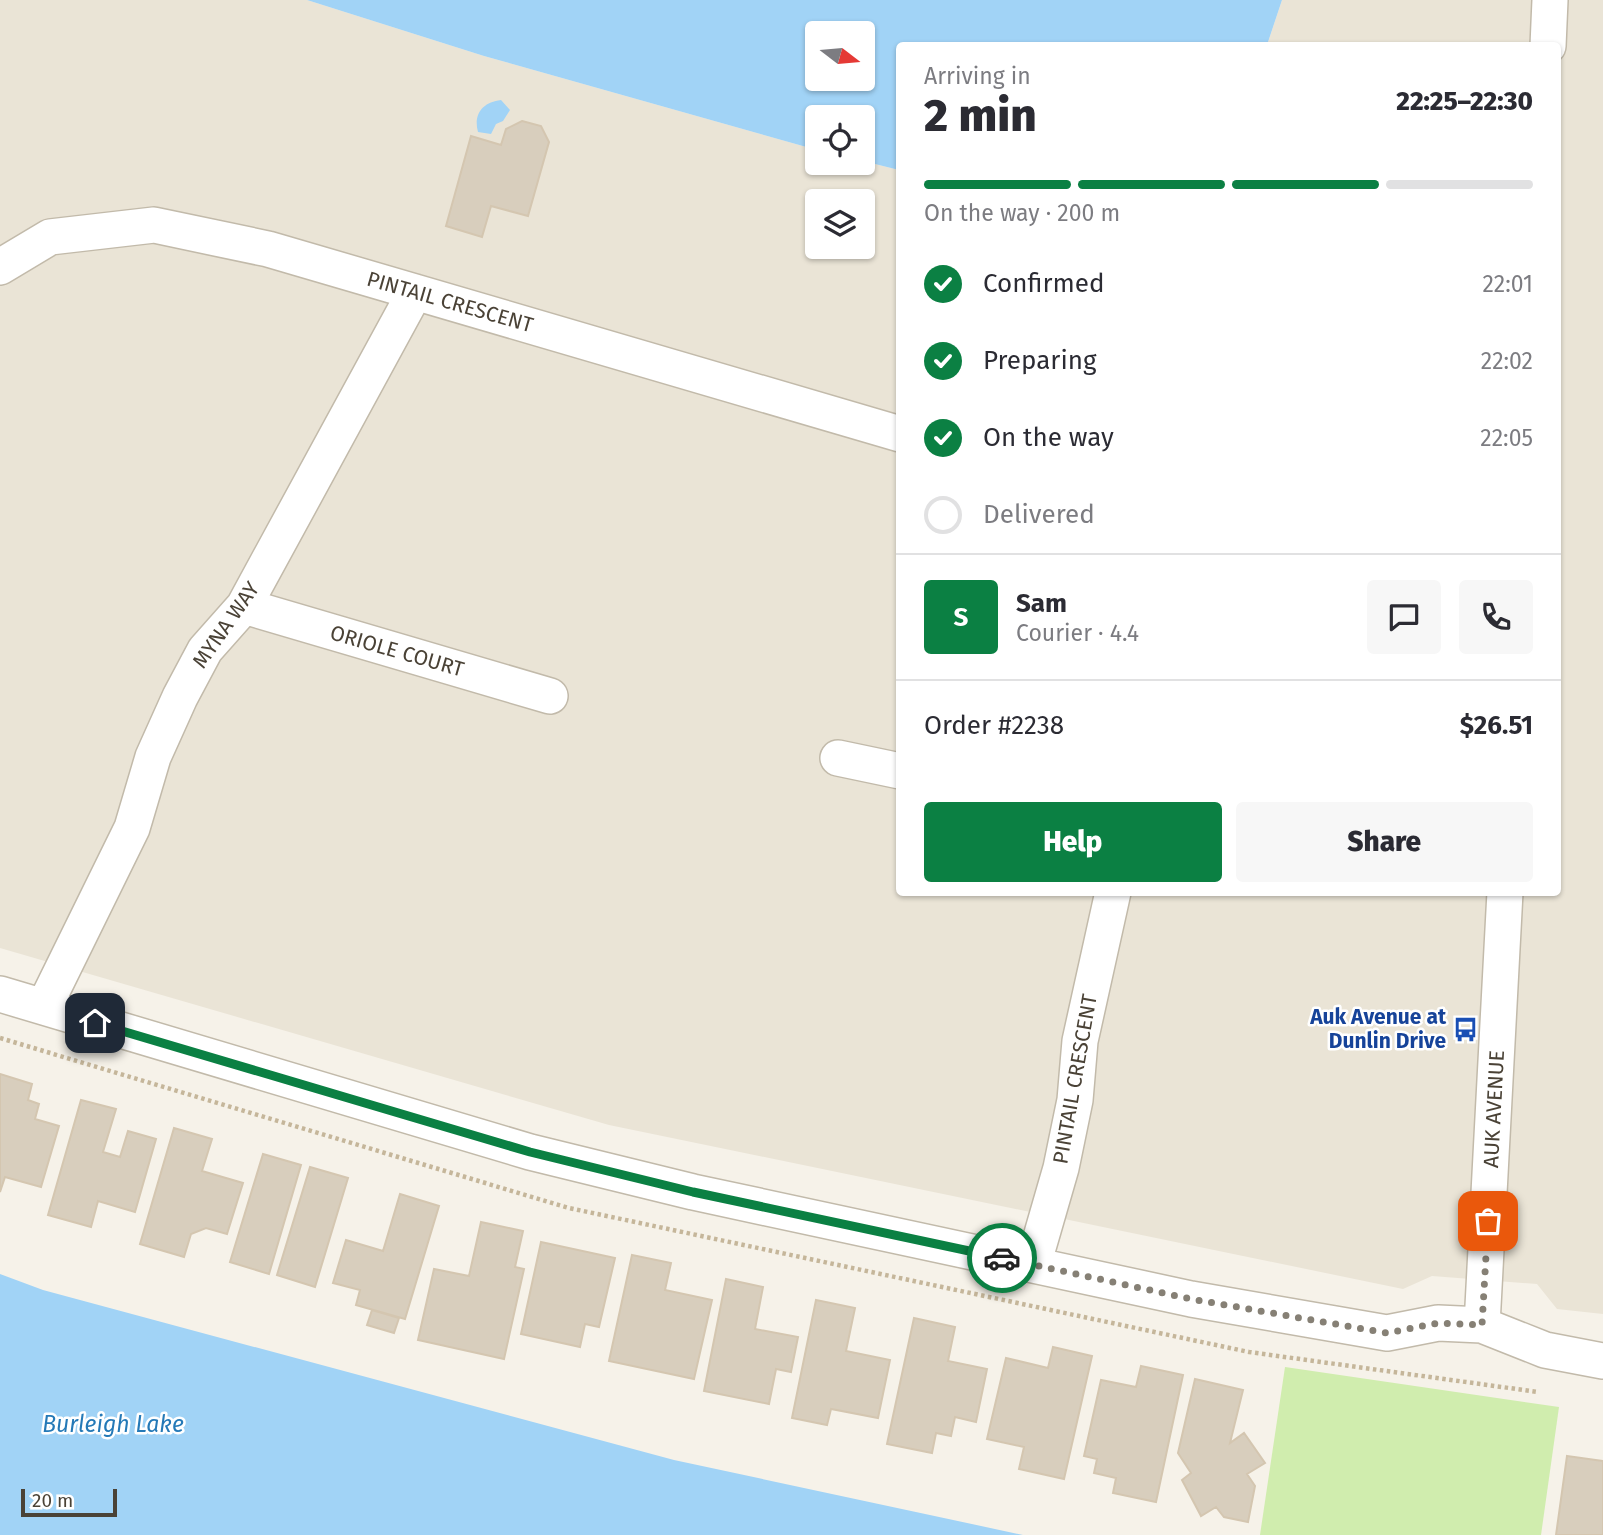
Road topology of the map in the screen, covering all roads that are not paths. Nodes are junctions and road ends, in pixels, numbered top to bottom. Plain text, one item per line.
1 (1550, 0) edge
2 (1548, 42) edge
3 (0, 267) edge
4 (415, 292) junction
5 (896, 433) edge
6 (244, 606) junction
7 (550, 696) dead end
8 (838, 758) dead end
9 (896, 770) edge
10 (1113, 896) edge
11 (1505, 896) edge
12 (0, 994) edge
13 (44, 1007) junction
14 (1033, 1265) junction
15 (1482, 1325) junction
16 (1603, 1361) edge

1 - 2 street
3 - 4 street, PINTAIL CRESCENT
4 - 5 street, PINTAIL CRESCENT
4 - 6 street, MYNA WAY
6 - 7 street, ORIOLE COURT
6 - 13 street, MYNA WAY
8 - 9 street
10 - 14 street, PINTAIL CRESCENT
11 - 15 street, AUK AVENUE
12 - 13 street
13 - 14 street
14 - 15 street
15 - 16 street

